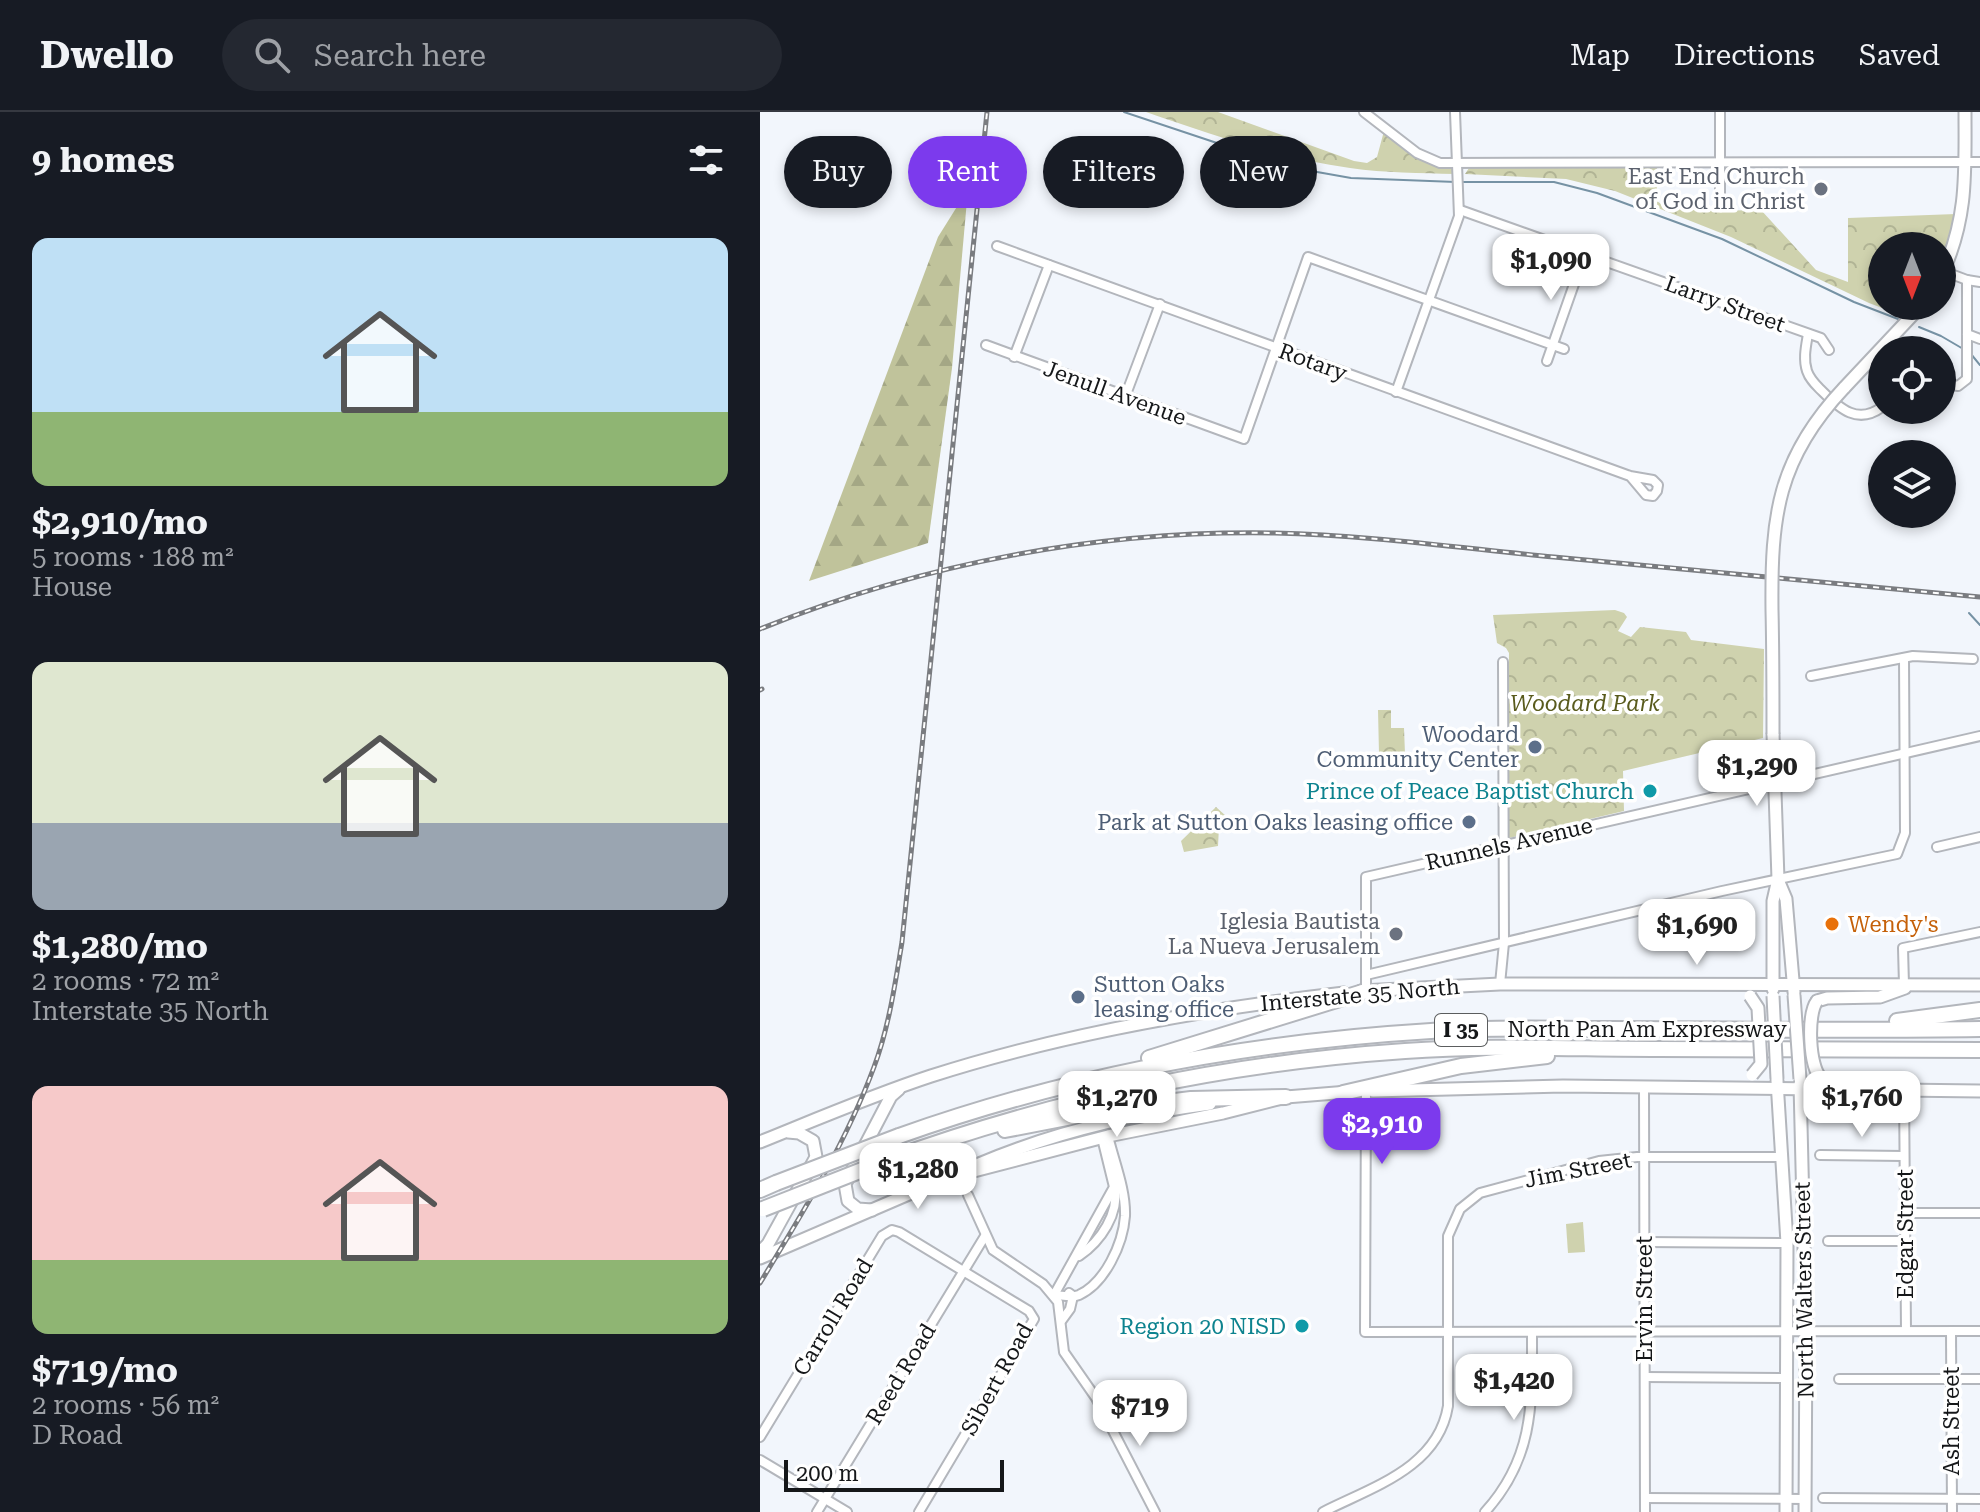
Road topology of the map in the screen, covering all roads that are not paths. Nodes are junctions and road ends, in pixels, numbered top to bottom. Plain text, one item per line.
1 (1364, 112) edge
2 (1455, 112) edge
3 (1720, 112) edge
4 (1965, 112) edge
5 (1965, 162) junction
6 (1980, 162) edge
7 (1459, 163) junction
8 (1720, 163) junction
9 (1720, 204) dead end
10 (1460, 210) junction
11 (1956, 241) edge
12 (997, 246) dead end
13 (1585, 253) junction
14 (1049, 265) junction
15 (1956, 277) edge
16 (1967, 280) junction
17 (1980, 282) edge
18 (1429, 300) junction
19 (1160, 304) junction
20 (1908, 320) edge
21 (1808, 334) junction
22 (1967, 339) junction
23 (1980, 339) edge
24 (986, 345) dead end
25 (1553, 345) junction
26 (1275, 348) junction
27 (1564, 349) dead end
28 (1829, 350) dead end
29 (1014, 357) junction
30 (1547, 361) dead end
31 (1956, 386) edge
32 (1396, 392) junction
33 (1125, 397) junction
34 (1868, 414) edge
35 (1630, 476) dead end
36 (1904, 658) junction
37 (1973, 659) dead end
38 (1503, 662) dead end
39 (1811, 676) dead end
40 (1980, 736) edge
41 (1905, 753) junction
42 (1774, 784) junction
43 (1980, 837) edge
44 (1503, 845) junction
45 (1937, 847) dead end
46 (1778, 879) junction
47 (1980, 932) edge
48 (1504, 943) junction
49 (1366, 983) junction
50 (1500, 984) junction
51 (1727, 985) junction
52 (1909, 985) junction
53 (1980, 985) edge
54 (1773, 990) junction
55 (1794, 990) junction
56 (1980, 1010) edge
57 (1820, 1028) junction
58 (1980, 1029) edge
59 (1817, 1048) junction
60 (1659, 1049) junction
61 (1980, 1050) edge
62 (1980, 1060) edge
63 (1777, 1084) junction
64 (1800, 1084) junction
65 (903, 1086) junction
66 (1644, 1087) junction
67 (1722, 1087) junction
68 (1862, 1089) junction
69 (1904, 1089) junction
70 (1366, 1091) junction
71 (1980, 1091) edge
72 (1343, 1093) junction
73 (1286, 1097) junction
74 (951, 1118) junction
75 (786, 1131) junction
76 (1105, 1137) junction
77 (760, 1142) edge
78 (908, 1153) junction
79 (1820, 1155) dead end
80 (1904, 1156) junction
81 (1644, 1157) junction
82 (1781, 1157) junction
83 (947, 1178) junction
84 (760, 1190) edge
85 (968, 1195) dead end
86 (761, 1210) edge
87 (875, 1211) junction
88 (1904, 1213) junction
89 (1980, 1213) edge
90 (985, 1236) junction
91 (1828, 1241) dead end
92 (1904, 1241) junction
93 (1644, 1242) junction
94 (1787, 1243) junction
95 (760, 1255) edge
96 (964, 1271) junction
97 (1043, 1284) junction
98 (1059, 1286) junction
99 (1054, 1295) junction
100 (1073, 1296) junction
101 (1062, 1320) junction
102 (1787, 1330) junction
103 (1806, 1330) junction
104 (1645, 1331) junction
105 (1906, 1331) junction
106 (1951, 1331) junction
107 (1980, 1331) edge
108 (1448, 1332) junction
109 (1532, 1332) junction
110 (1645, 1377) junction
111 (1786, 1378) junction
112 (1839, 1379) dead end
113 (1951, 1379) junction
114 (1980, 1379) edge
115 (760, 1437) edge
116 (760, 1460) edge
117 (1645, 1498) junction
118 (1823, 1498) dead end
119 (825, 1499) junction
120 (1786, 1499) junction
121 (1952, 1499) junction
122 (1980, 1499) edge
123 (1805, 1506) edge
124 (817, 1512) edge
125 (847, 1512) edge
126 (919, 1512) edge
127 (1155, 1512) edge
128 (1323, 1512) edge
129 (1485, 1512) edge
130 (1645, 1512) edge
131 (1786, 1512) edge
132 (1952, 1512) edge

1 - 7 street
2 - 7 street
3 - 8 street
4 - 5 main road
5 - 6 street
5 - 8 street
5 - 11 main road
7 - 8 street
7 - 10 street
8 - 9 street
10 - 13 street, Larry Street
10 - 18 street
12 - 14 street, Rotary
13 - 21 street, Larry Street
13 - 25 street
14 - 19 street, Rotary
14 - 29 street
15 - 16 street
16 - 17 street
16 - 22 street
18 - 25 street
18 - 26 street
18 - 32 street
19 - 26 street, Rotary
19 - 33 street
20 - 42 main road, North Walters Street, bridge
21 - 28 street, Larry Street
21 - 34 street, Larry Street
22 - 23 street
22 - 31 street
24 - 29 street, Jenull Avenue
25 - 27 street
25 - 30 street
26 - 32 street, Rotary
26 - 33 street, Jenull Avenue
29 - 33 street, Jenull Avenue
32 - 35 street, Rotary
36 - 37 street
36 - 39 street
36 - 41 street
38 - 44 street
40 - 41 street, Runnels Avenue
41 - 42 street, Runnels Avenue
41 - 46 street
42 - 44 street, Runnels Avenue
42 - 46 main road, North Walters Street
43 - 45 street
44 - 48 street
44 - 49 street, Runnels Avenue
46 - 48 street
46 - 54 main road, North Walters Street
46 - 55 main road, North Walters Street
47 - 52 street
48 - 49 street
48 - 50 street
49 - 50 main road, Interstate 35 North
49 - 65 main road, Interstate 35 North
49 - 74 highway
50 - 51 main road, Interstate 35 North
51 - 54 main road, Interstate 35 North
51 - 67 main road, bridge
52 - 53 main road, Interstate 35 North
52 - 55 main road, Interstate 35 North
52 - 68 main road, bridge
54 - 55 main road, Interstate 35 North
54 - 63 main road, North Walters Street, bridge
55 - 64 main road, North Walters Street, bridge
56 - 57 highway
57 - 58 highway, North Pan Am Expressway / I 35
57 - 74 highway, North Pan Am Expressway / I 35
59 - 60 highway, North Pan Am Expressway / I 35
59 - 61 highway, North Pan Am Expressway / I 35
59 - 62 highway
60 - 72 highway
60 - 78 highway, North Pan Am Expressway / I 35
63 - 64 main road
63 - 67 main road
63 - 82 main road, North Walters Street
64 - 68 main road
64 - 103 main road, North Walters Street
65 - 75 main road, Interstate 35 North
65 - 87 main road
66 - 67 main road
66 - 70 main road
66 - 81 street, Ervin Street
68 - 69 main road
69 - 71 main road
69 - 80 street, Edgar Street
70 - 72 main road
70 - 108 street
72 - 73 main road
73 - 76 main road
73 - 78 highway
73 - 83 main road
74 - 84 highway, North Pan Am Expressway / I 35, bridge
75 - 77 main road, Interstate 35 North
75 - 95 main road
76 - 83 main road
76 - 98 street
76 - 100 street
78 - 86 highway, North Pan Am Expressway / I 35, bridge
79 - 80 street
80 - 88 street, Edgar Street
81 - 82 street, Jim Street
81 - 93 street, Ervin Street
81 - 108 street, Jim Street
82 - 94 main road, North Walters Street
83 - 87 main road
85 - 90 street
87 - 95 main road
88 - 89 street
88 - 92 street, Edgar Street
90 - 96 street, Reed Road
90 - 97 street
91 - 92 street
92 - 105 street, Edgar Street
93 - 94 street
93 - 104 street, Ervin Street
94 - 102 main road, North Walters Street
96 - 115 street, Carroll Road
96 - 119 street, Reed Road
96 - 126 street, Sibert Road
97 - 98 street
97 - 99 street
98 - 99 street
98 - 100 street
99 - 100 street
99 - 101 street
100 - 101 street
101 - 127 street
102 - 103 street
102 - 104 street
102 - 111 main road, North Walters Street
103 - 105 street
103 - 123 main road, North Walters Street
104 - 109 street
104 - 110 street, Ervin Street
105 - 106 street
106 - 107 street
106 - 113 street, Ash Street
108 - 109 street
108 - 128 street
109 - 129 street
110 - 111 street
110 - 117 street, Ervin Street
111 - 120 main road, North Walters Street
112 - 113 street
113 - 114 street
113 - 121 street, Ash Street
116 - 119 street
117 - 120 street
117 - 130 street, Ervin Street
118 - 121 street
119 - 124 street, Reed Road
119 - 125 street
120 - 123 street
120 - 131 main road, North Walters Street
121 - 122 street
121 - 132 street, Ash Street

